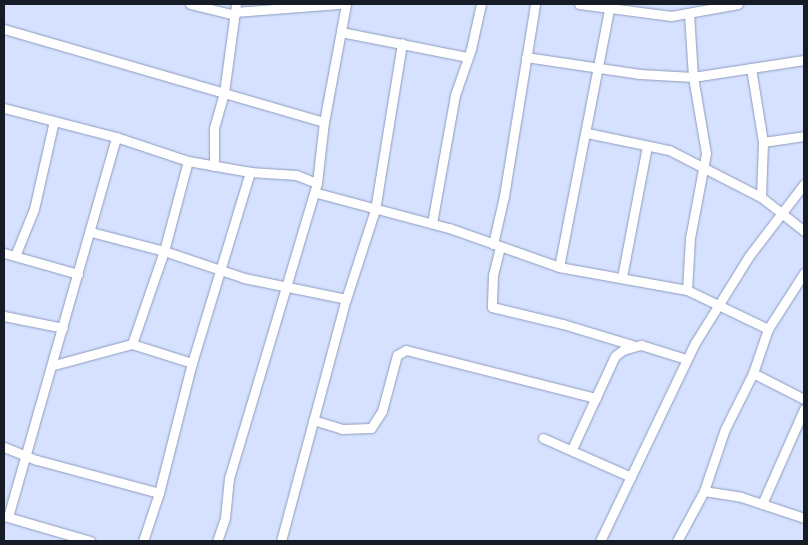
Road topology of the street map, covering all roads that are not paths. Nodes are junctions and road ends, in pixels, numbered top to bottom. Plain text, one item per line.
1 (190, 4) edge
2 (339, 4) edge
3 (346, 4) edge
4 (482, 4) edge
5 (535, 4) edge
6 (579, 4) edge
7 (738, 4) edge
8 (609, 6) edge
9 (235, 10) edge
10 (689, 14) junction
11 (4, 29) edge
12 (341, 32) junction
13 (402, 43) junction
14 (526, 56) junction
15 (466, 57) junction
16 (804, 60) edge
17 (595, 65) junction
18 (751, 68) junction
19 (693, 78) junction
20 (224, 93) junction
21 (4, 108) edge
22 (54, 121) junction
23 (324, 122) junction
24 (587, 133) junction
25 (804, 136) edge
26 (116, 137) junction
27 (763, 142) junction
28 (647, 146) junction
29 (188, 161) junction
30 (214, 166) junction
31 (706, 168) junction
32 (250, 172) junction
33 (804, 184) edge
34 (317, 188) junction
35 (761, 198) junction
36 (375, 210) junction
37 (782, 211) junction
38 (432, 223) junction
39 (804, 231) edge
40 (91, 232) junction
41 (497, 245) junction
42 (164, 251) junction
43 (4, 254) edge
44 (15, 256) junction
45 (559, 267) junction
46 (222, 270) junction
47 (804, 273) edge
48 (78, 274) junction
49 (622, 277) junction
50 (286, 286) junction
51 (687, 290) junction
52 (346, 299) junction
53 (718, 305) junction
54 (4, 316) edge
55 (63, 328) junction
56 (768, 329) junction
57 (132, 344) junction
58 (632, 345) junction
59 (686, 359) junction
60 (192, 363) junction
61 (54, 365) junction
62 (753, 373) junction
63 (596, 398) junction
64 (804, 399) edge
65 (804, 409) edge
66 (313, 420) junction
67 (543, 438) dead end
68 (4, 447) edge
69 (572, 449) junction
70 (25, 454) junction
71 (630, 477) junction
72 (704, 491) junction
73 (159, 493) junction
74 (762, 504) junction
75 (6, 517) edge
76 (804, 518) edge
77 (90, 541) edge
78 (143, 541) edge
79 (217, 541) edge
80 (281, 541) edge
81 (600, 541) edge
82 (678, 541) edge

1 - 9 street
2 - 9 street
3 - 12 street
4 - 15 street
5 - 14 street
6 - 8 street
7 - 10 street
8 - 10 street
8 - 17 street
9 - 20 street
10 - 19 street
11 - 20 street
12 - 13 street
12 - 23 street
13 - 15 street
13 - 36 street
14 - 17 street
14 - 41 street
15 - 38 street
16 - 18 street
17 - 19 street
17 - 24 street
18 - 19 street
18 - 27 street
19 - 31 street
20 - 23 street
20 - 30 street
21 - 22 street
22 - 26 street
22 - 44 street
23 - 34 street
24 - 28 street
24 - 45 street
25 - 27 street
26 - 29 street
26 - 40 street
27 - 35 street
28 - 31 street
28 - 49 street
29 - 30 street
29 - 42 street
30 - 32 street
31 - 35 street
31 - 51 street
32 - 34 street
32 - 46 street
33 - 37 street
34 - 36 street
34 - 50 street
35 - 37 street
36 - 38 street
36 - 52 street
37 - 39 street
37 - 53 street
38 - 41 street
40 - 42 street
40 - 48 street
41 - 45 street
41 - 58 street
42 - 46 street
42 - 57 street
43 - 44 street
44 - 48 street
45 - 49 street
46 - 50 street
46 - 60 street
47 - 56 street
48 - 55 street
49 - 51 street
50 - 52 street
50 - 79 street
51 - 53 street
52 - 66 street
53 - 56 street
53 - 59 street
54 - 55 street
55 - 61 street
56 - 62 street
57 - 60 street
57 - 61 street
58 - 59 street
58 - 63 street
59 - 71 street
60 - 73 street
61 - 70 street
62 - 64 street
62 - 72 street
63 - 66 street
63 - 69 street
65 - 74 street
66 - 80 street
67 - 69 street
68 - 70 street
69 - 71 street
70 - 73 street
70 - 75 street
71 - 81 street
72 - 74 street
72 - 82 street
73 - 78 street
74 - 76 street
75 - 77 street

